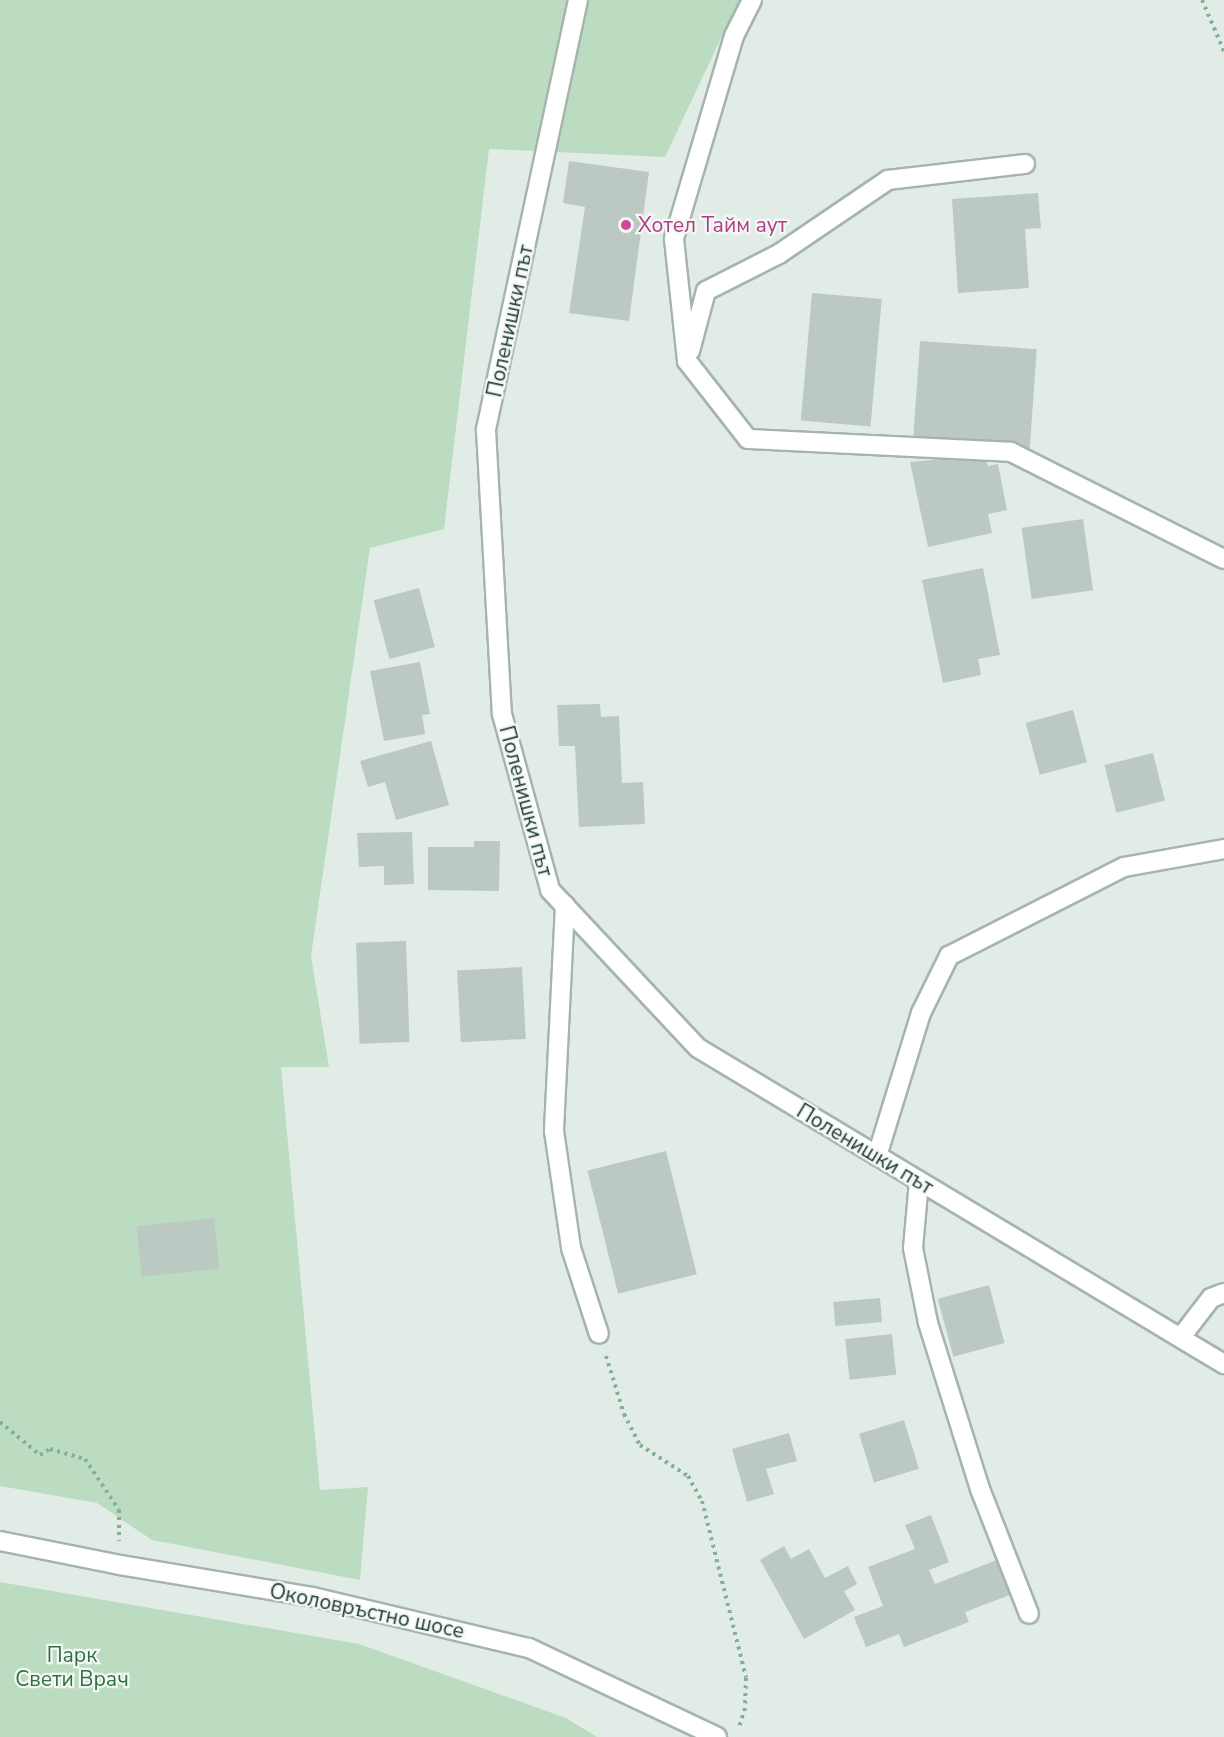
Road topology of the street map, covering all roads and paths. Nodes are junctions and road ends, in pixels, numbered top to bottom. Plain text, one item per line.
1 (578, 0) edge
2 (752, 0) edge
3 (1202, 0) edge
4 (1224, 51) edge
5 (1025, 164) dead end
6 (687, 361) junction
7 (1224, 559) edge
8 (1224, 849) edge
9 (565, 905) junction
10 (877, 1156) junction
11 (919, 1181) junction
12 (1224, 1293) edge
13 (599, 1334) joint
14 (1181, 1337) junction
15 (1224, 1364) edge
16 (0, 1422) edge
17 (0, 1541) edge
18 (120, 1565) junction
19 (1029, 1614) dead end
20 (717, 1737) edge
21 (735, 1737) edge

1 - 9 street, Поленишки път
2 - 6 street
3 - 4 path
5 - 6 street
6 - 7 street
8 - 10 street
9 - 10 street, Поленишки път
9 - 13 street
10 - 11 street, Поленишки път
11 - 14 street, Поленишки път
11 - 19 street
12 - 14 street
13 - 21 path
14 - 15 street, Поленишки път
16 - 18 path
17 - 18 street, Околовръстно шосе
18 - 20 street, Околовръстно шосе

